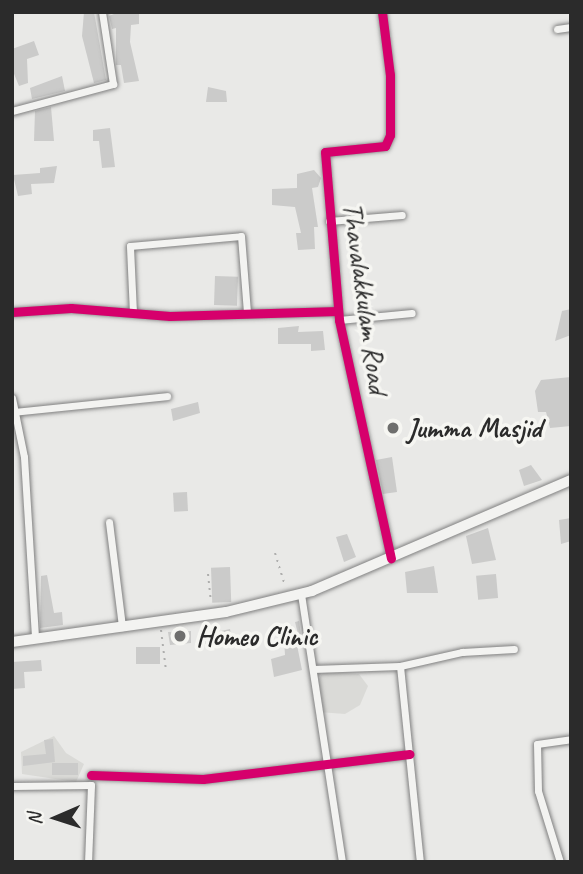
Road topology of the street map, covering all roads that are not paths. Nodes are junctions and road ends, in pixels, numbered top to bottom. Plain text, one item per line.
1 (102, 12) edge
2 (382, 12) edge
3 (571, 27) edge
4 (557, 29) dead end
5 (12, 111) edge
6 (402, 215) dead end
7 (329, 221) junction
8 (338, 311) junction
9 (12, 312) edge
10 (133, 313) junction
11 (247, 313) junction
12 (412, 313) dead end
13 (339, 320) junction
14 (167, 396) dead end
15 (12, 398) edge
16 (14, 412) edge
17 (571, 480) edge
18 (109, 522) dead end
19 (391, 558) junction
20 (301, 593) junction
21 (122, 627) junction
22 (35, 639) junction
23 (12, 642) edge
24 (514, 649) dead end
25 (400, 666) junction
26 (313, 669) junction
27 (571, 739) edge
28 (409, 754) junction
29 (327, 764) junction
30 (91, 775) dead end
31 (12, 786) edge
32 (88, 862) edge
33 (342, 862) edge
34 (420, 862) edge
35 (560, 862) edge

1 - 5 street
2 - 7 street, Thavalakkulam Road
3 - 4 street
6 - 7 street
7 - 8 street, Thavalakkulam Road
8 - 11 street
8 - 13 street, Thavalakkulam Road
9 - 10 street
10 - 11 street
10 - 11 street
12 - 13 street
13 - 19 street, Thavalakkulam Road
14 - 16 street
15 - 16 street
16 - 22 street
17 - 19 main road
18 - 21 street
19 - 20 main road
20 - 21 main road
20 - 26 street
21 - 22 main road
22 - 23 main road
24 - 25 street
25 - 26 street
25 - 28 street
26 - 29 street
27 - 35 street
28 - 29 street
28 - 34 street
29 - 30 street
29 - 33 street
31 - 32 street

